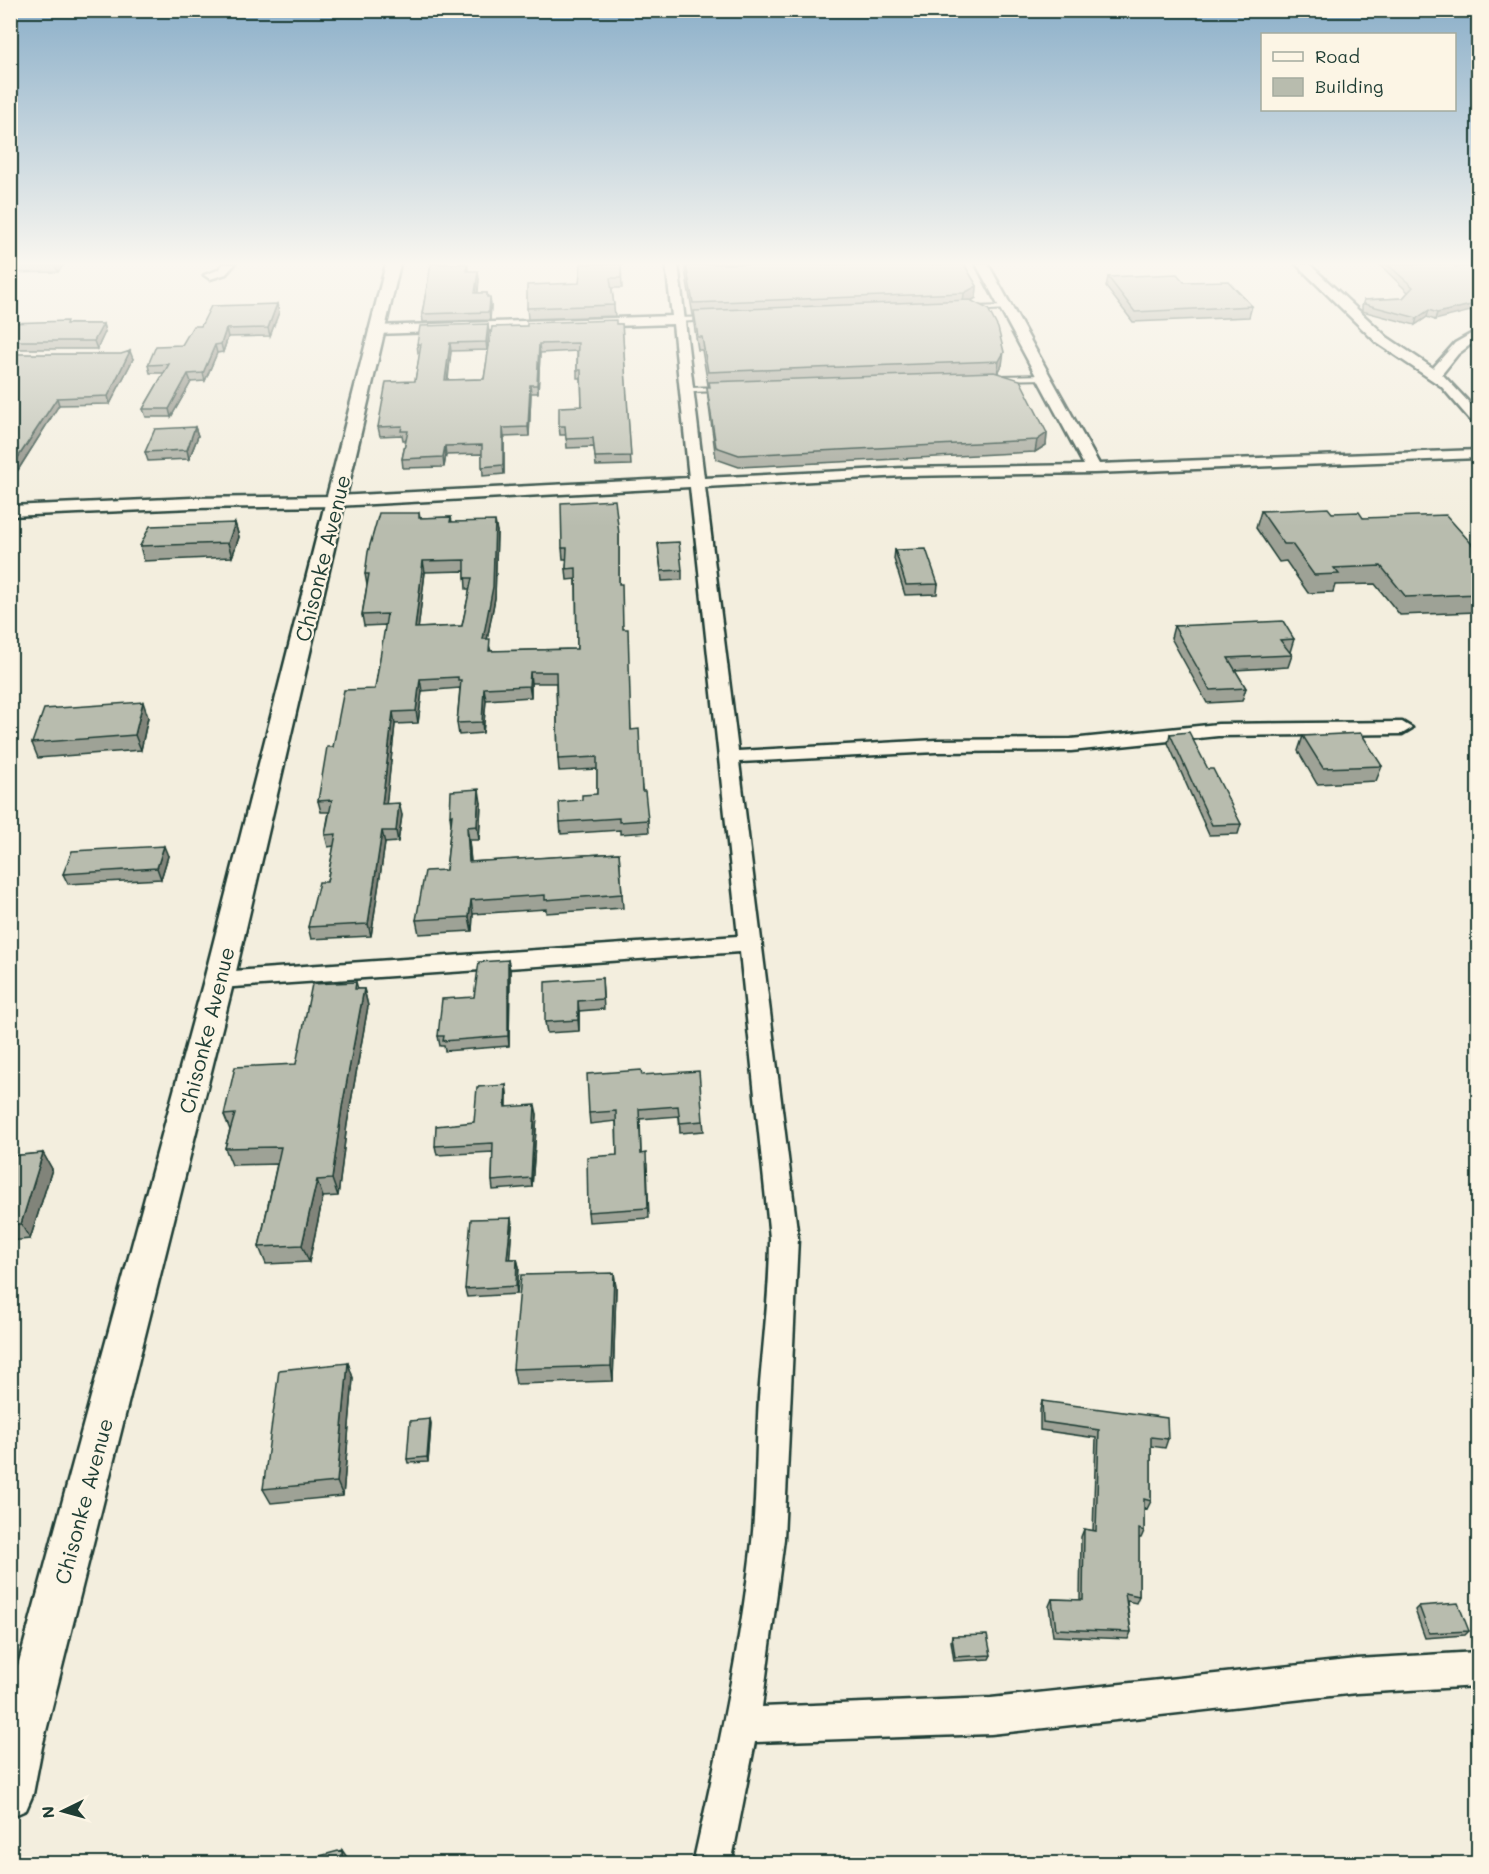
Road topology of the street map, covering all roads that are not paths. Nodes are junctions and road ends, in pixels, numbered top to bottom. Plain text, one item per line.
1 (370, 351) edge
2 (682, 351) edge
3 (1031, 351) edge
4 (1399, 351) edge
5 (1455, 351) edge
6 (1435, 375) junction
7 (1046, 377) junction
8 (986, 379) edge
9 (736, 388) edge
10 (688, 390) junction
11 (1479, 420) edge
12 (1479, 454) edge
13 (1094, 469) junction
14 (698, 484) junction
15 (336, 501) junction
16 (10, 511) edge
17 (1402, 728) dead end
18 (729, 757) junction
19 (750, 943) junction
20 (219, 980) junction
21 (1479, 1669) edge
22 (742, 1725) junction
23 (15, 1749) edge
24 (10, 1794) edge
25 (712, 1863) edge

1 - 15 street, Chisonke Avenue
2 - 10 street
3 - 7 street
4 - 6 street
5 - 6 street
6 - 11 street
7 - 8 lane
7 - 13 street
9 - 10 lane
10 - 14 street
12 - 13 street
13 - 14 street
14 - 15 street
14 - 18 street
15 - 16 street
15 - 20 street, Chisonke Avenue
17 - 18 street
18 - 19 street
19 - 20 street
19 - 22 street
20 - 23 street, Chisonke Avenue
21 - 22 street
22 - 25 street
23 - 24 street, Chisonke Avenue

